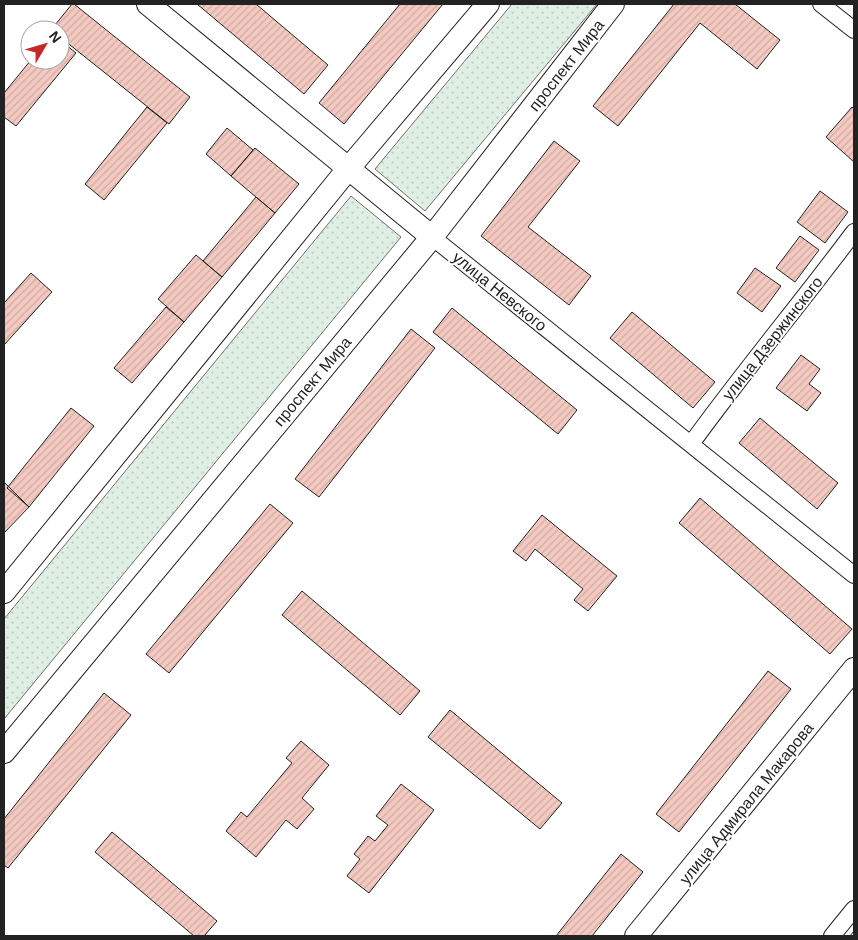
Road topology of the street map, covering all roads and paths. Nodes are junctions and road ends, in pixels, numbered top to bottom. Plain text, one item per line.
1 (148, 4) edge
2 (488, 4) edge
3 (613, 4) edge
4 (821, 4) edge
5 (854, 30) edge
6 (348, 169) junction
7 (854, 232) edge
8 (432, 236) junction
9 (691, 444) junction
10 (854, 575) edge
11 (4, 592) edge
12 (854, 670) edge
13 (4, 752) edge
14 (854, 908) edge
15 (636, 936) edge
16 (832, 936) edge

1 - 6 main road, улица Невского
2 - 6 main road
3 - 8 main road, проспект Мира
4 - 5 street
6 - 8 main road, улица Невского
6 - 11 main road
7 - 9 street, улица Дзержинского
8 - 9 street, улица Невского
8 - 13 main road, проспект Мира
9 - 10 street, улица Невского
12 - 15 main road, улица Адмирала Макарова
14 - 16 street

